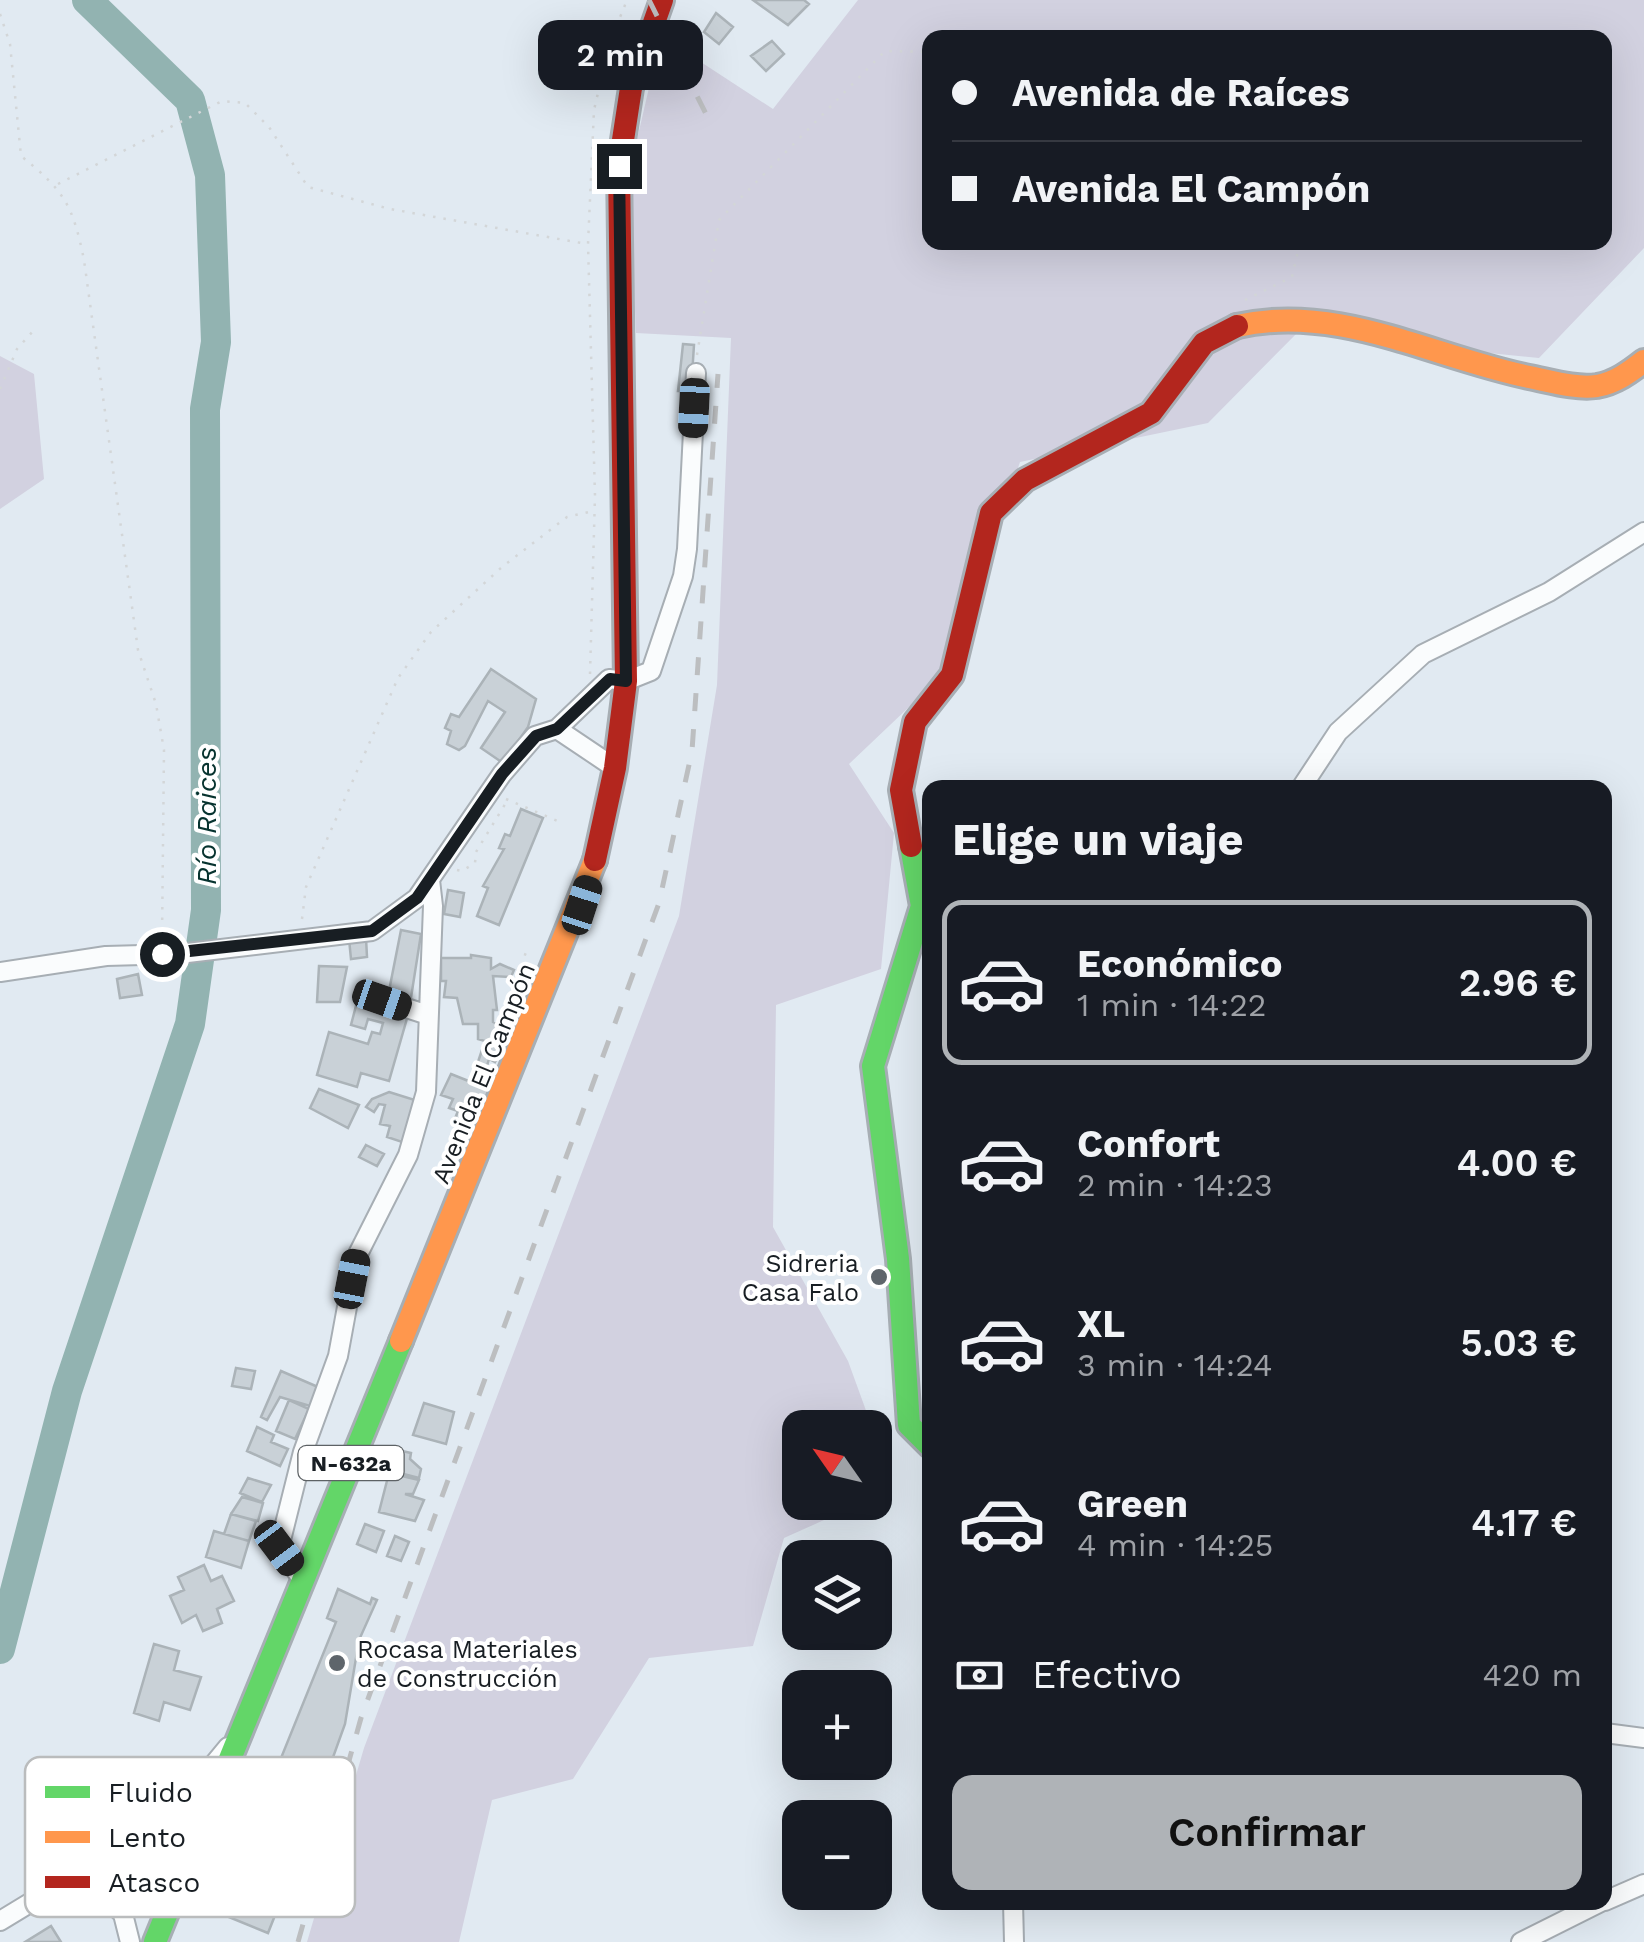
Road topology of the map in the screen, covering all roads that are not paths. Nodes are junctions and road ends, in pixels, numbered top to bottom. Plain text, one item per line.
1 (662, 0) edge
2 (1644, 361) edge
3 (696, 373) road end
4 (1644, 532) edge
5 (626, 681) junction
6 (557, 729) junction
7 (615, 768) junction
8 (1306, 780) edge
9 (430, 880) junction
10 (922, 906) edge
11 (922, 906) edge
12 (0, 972) edge
13 (382, 1000) dead end
14 (428, 1016) junction
15 (922, 1438) edge
16 (303, 1580) junction
17 (239, 1733) junction
18 (1612, 1734) edge
19 (1644, 1738) edge
20 (218, 1757) edge
21 (229, 1757) edge
22 (1644, 1884) edge
23 (1612, 1898) edge
24 (25, 1907) edge
25 (1013, 1910) edge
26 (1587, 1910) edge
27 (124, 1917) edge
28 (164, 1917) edge
29 (0, 1921) edge
30 (130, 1942) edge
31 (155, 1942) edge
32 (1014, 1942) edge
33 (1521, 1942) edge

1 - 5 main road, Avenida El Campón / N-632a
2 - 10 main road
3 - 5 street
4 - 8 street
5 - 6 street
5 - 7 main road, Avenida El Campón / N-632a
6 - 7 street
6 - 9 street
7 - 16 main road, Avenida El Campón / N-632a
9 - 12 street
9 - 14 street
11 - 15 main road
13 - 14 street
14 - 16 street
16 - 17 main road, Avenida El Campón / N-632a
17 - 20 street
17 - 21 main road, Avenida El Campón / N-632a
18 - 19 street
22 - 23 street
24 - 29 street
25 - 32 street
26 - 33 street
27 - 30 street
28 - 31 main road, Avenida El Campón / N-632a

